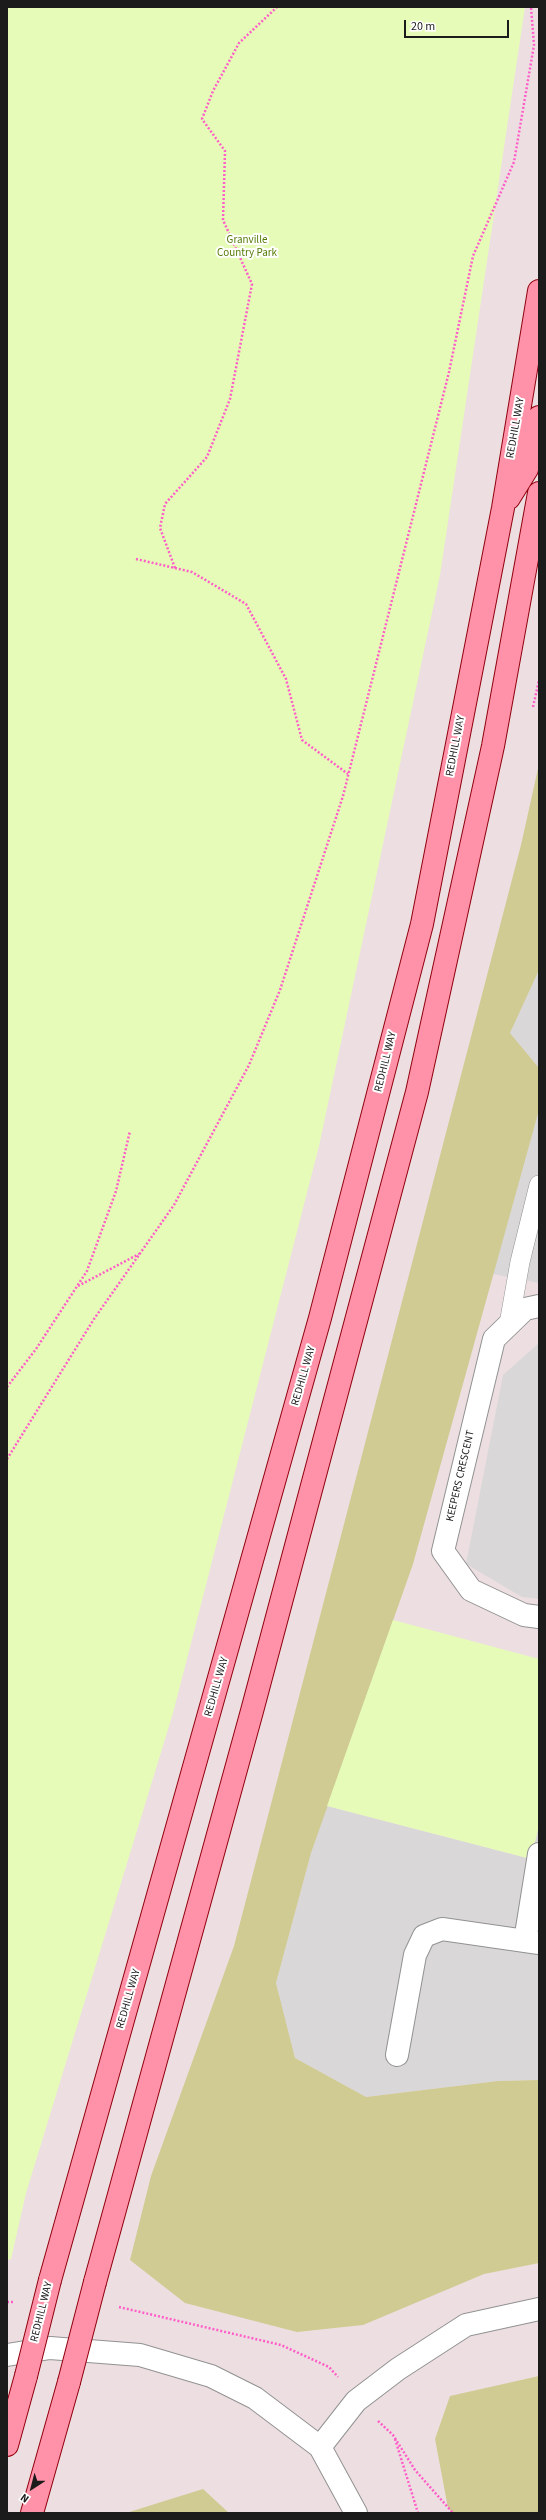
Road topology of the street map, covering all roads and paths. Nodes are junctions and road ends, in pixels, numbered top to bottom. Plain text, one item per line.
1 (277, 7) edge
2 (531, 7) edge
3 (539, 291) edge
4 (539, 416) edge
5 (539, 494) edge
6 (503, 508) junction
7 (136, 559) dead end
8 (175, 568) junction
9 (348, 774) junction
10 (130, 1131) dead end
11 (539, 1185) edge
12 (140, 1254) junction
13 (77, 1286) junction
14 (539, 1306) edge
15 (509, 1324) junction
16 (7, 1387) edge
17 (7, 1459) edge
18 (539, 1618) edge
19 (539, 1854) edge
20 (532, 1942) edge
21 (397, 2055) dead end
22 (7, 2302) edge
23 (23, 2302) dead end
24 (117, 2306) dead end
25 (539, 2309) edge
26 (7, 2355) edge
27 (356, 2401) junction
28 (393, 2435) junction
29 (7, 2445) edge
30 (320, 2447) junction
31 (32, 2513) edge
32 (356, 2513) edge
33 (418, 2513) edge
34 (452, 2513) edge

1 - 8 path
2 - 9 path
3 - 6 main road, REDHILL WAY
4 - 6 main road
5 - 31 main road, bridge
6 - 29 main road, REDHILL WAY, bridge
7 - 8 path
8 - 9 path
9 - 12 path
10 - 13 path
11 - 15 lane
12 - 13 path
12 - 17 path
13 - 16 path
14 - 15 street, KEEPERS CRESCENT
15 - 18 street, KEEPERS CRESCENT
19 - 20 street
20 - 21 street
22 - 23 path
24 - 27 path
25 - 27 street
26 - 30 street
27 - 28 path
27 - 30 street
28 - 33 path
28 - 34 path
30 - 32 street

